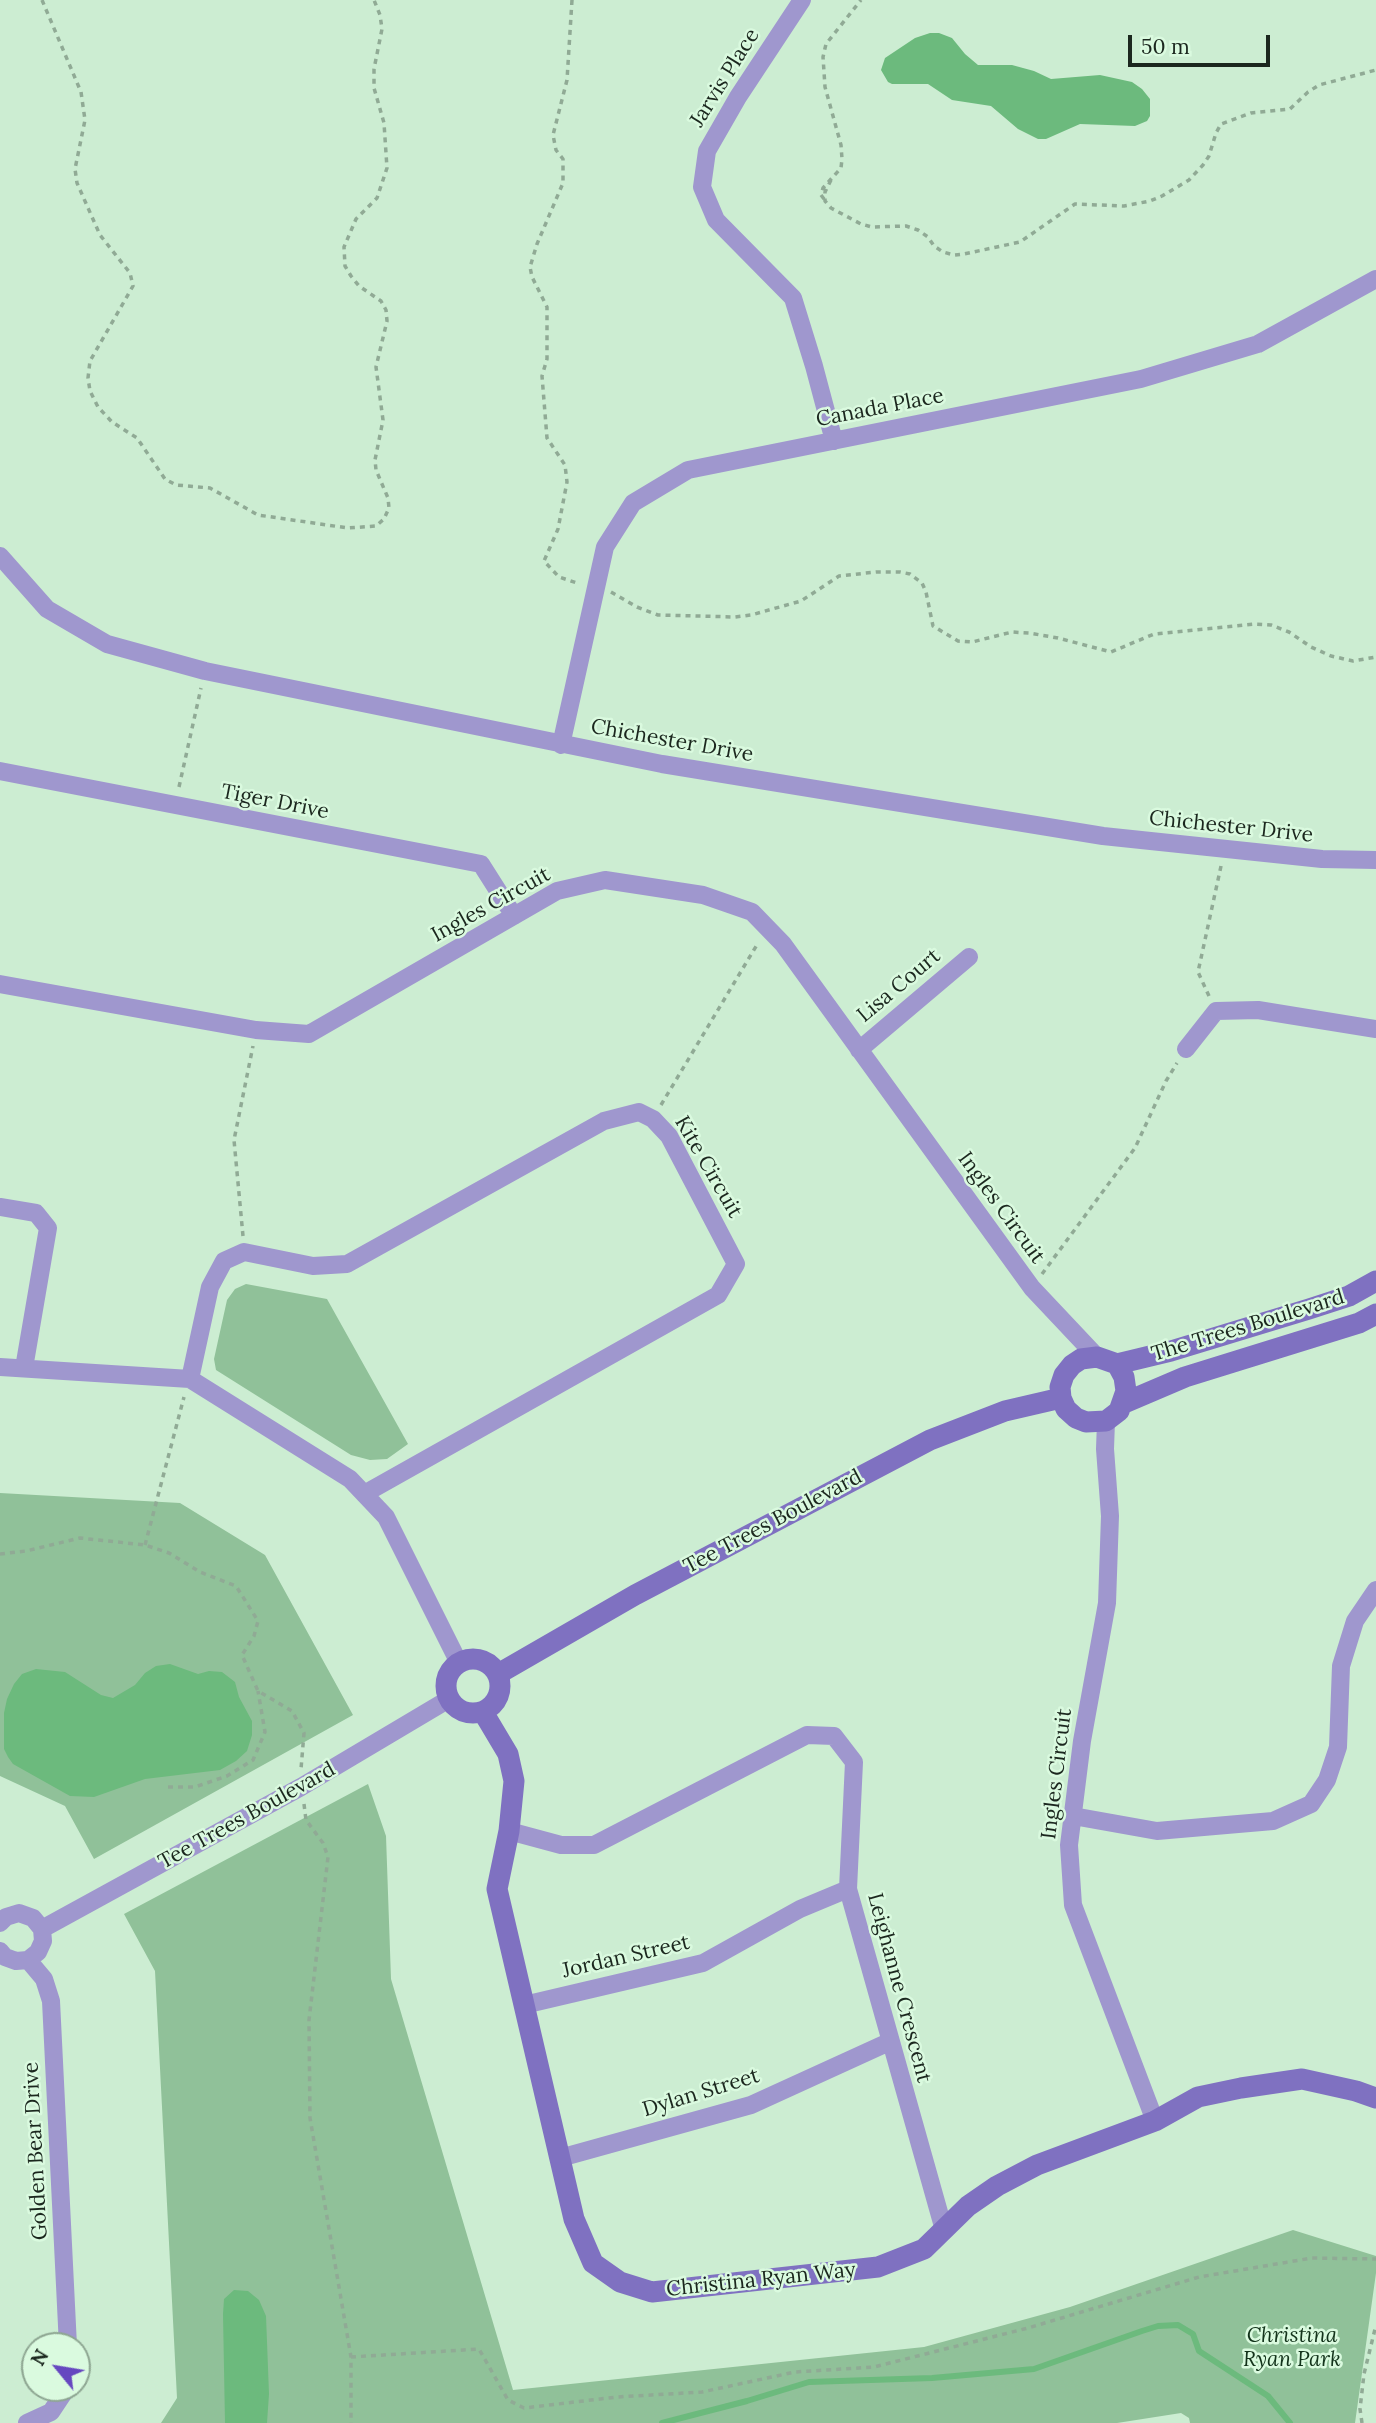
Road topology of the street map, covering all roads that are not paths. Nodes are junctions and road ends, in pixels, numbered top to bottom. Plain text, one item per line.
1 (802, 0) edge
2 (1376, 279) edge
3 (834, 441) junction
4 (0, 556) edge
5 (561, 744) junction
6 (0, 771) edge
7 (1376, 860) edge
8 (514, 916) junction
9 (969, 957) dead end
10 (0, 984) edge
11 (1376, 1029) edge
12 (1186, 1049) road end
13 (859, 1050) junction
14 (0, 1207) edge
15 (1376, 1281) edge
16 (1376, 1314) edge
17 (1107, 1361) junction
18 (0, 1367) edge
19 (24, 1368) junction
20 (190, 1378) junction
21 (1061, 1398) junction
22 (1124, 1403) junction
23 (1106, 1421) junction
24 (364, 1494) junction
25 (1376, 1590) edge
26 (459, 1663) junction
27 (498, 1674) junction
28 (449, 1699) junction
29 (483, 1712) junction
30 (1073, 1816) junction
31 (509, 1831) junction
32 (848, 1889) junction
33 (2, 1916) edge
34 (42, 1929) junction
35 (0, 1951) edge
36 (28, 1960) junction
37 (524, 2005) junction
38 (889, 2042) junction
39 (1376, 2098) edge
40 (1155, 2121) junction
41 (560, 2158) junction
42 (944, 2230) junction
43 (67, 2332) edge
44 (57, 2402) edge
45 (27, 2423) edge

1 - 3 street, Jarvis Place
2 - 3 street, Canada Place
3 - 5 street, Canada Place
4 - 5 street, Chichester Drive
5 - 7 street, Chichester Drive
6 - 8 street, Tiger Drive
8 - 10 street, Ingles Circuit
8 - 13 street, Ingles Circuit
9 - 13 street, Lisa Court
11 - 12 street
13 - 17 street, Ingles Circuit
14 - 19 street
15 - 17 street, The Trees Boulevard
16 - 22 street, The Trees Boulevard
17 - 21 street
17 - 22 street
18 - 19 street
19 - 20 street
20 - 24 street
20 - 24 street, Kite Circuit
21 - 23 street
21 - 27 street, Tee Trees Boulevard
22 - 23 street
23 - 30 street, Ingles Circuit
24 - 26 street
25 - 30 street
26 - 27 street
26 - 28 street
27 - 29 street
28 - 29 street
28 - 34 street, Tee Trees Boulevard
29 - 31 street, Christina Ryan Way
30 - 40 street, Ingles Circuit
31 - 32 street, Leighanne Crescent
31 - 37 street, Christina Ryan Way
32 - 37 street, Jordan Street
32 - 38 street, Leighanne Crescent
33 - 34 street
34 - 36 street
35 - 36 street
36 - 43 street, Golden Bear Drive
37 - 41 street, Christina Ryan Way
38 - 41 street, Dylan Street
38 - 42 street, Leighanne Crescent
39 - 40 street, Christina Ryan Way
40 - 42 street, Christina Ryan Way
41 - 42 street, Christina Ryan Way
44 - 45 street

